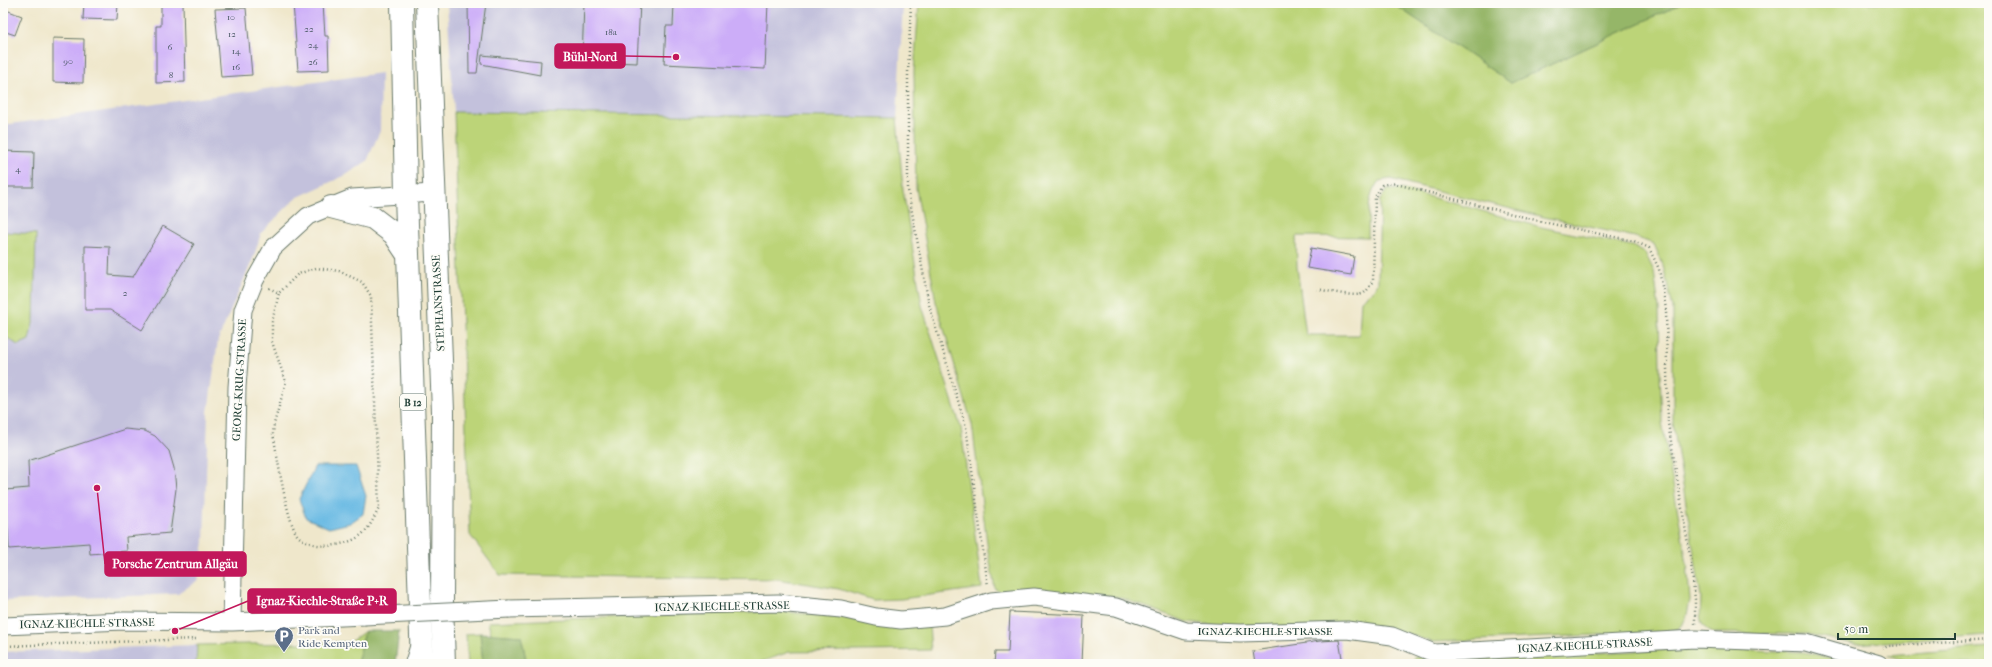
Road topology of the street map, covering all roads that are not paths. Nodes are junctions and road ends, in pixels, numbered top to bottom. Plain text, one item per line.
1 (402, 3) edge
2 (427, 3) edge
3 (433, 193) junction
4 (406, 195) junction
5 (331, 207) junction
6 (408, 255) junction
7 (232, 622) junction
8 (3, 626) edge
9 (420, 659) edge
10 (444, 664) edge
11 (1879, 664) edge

1 - 4 main road, B 12
2 - 3 main road, STEPHANSTRASSE / B 12
3 - 4 street, GEORG-KRUG-STRASSE
3 - 10 main road, STEPHANSTRASSE / B 12
4 - 5 street, GEORG-KRUG-STRASSE
4 - 6 main road, B 12
5 - 6 main road
5 - 7 street, GEORG-KRUG-STRASSE
6 - 9 main road, B 12
7 - 8 street, IGNAZ-KIECHLE-STRASSE
7 - 11 street, IGNAZ-KIECHLE-STRASSE, bridge

